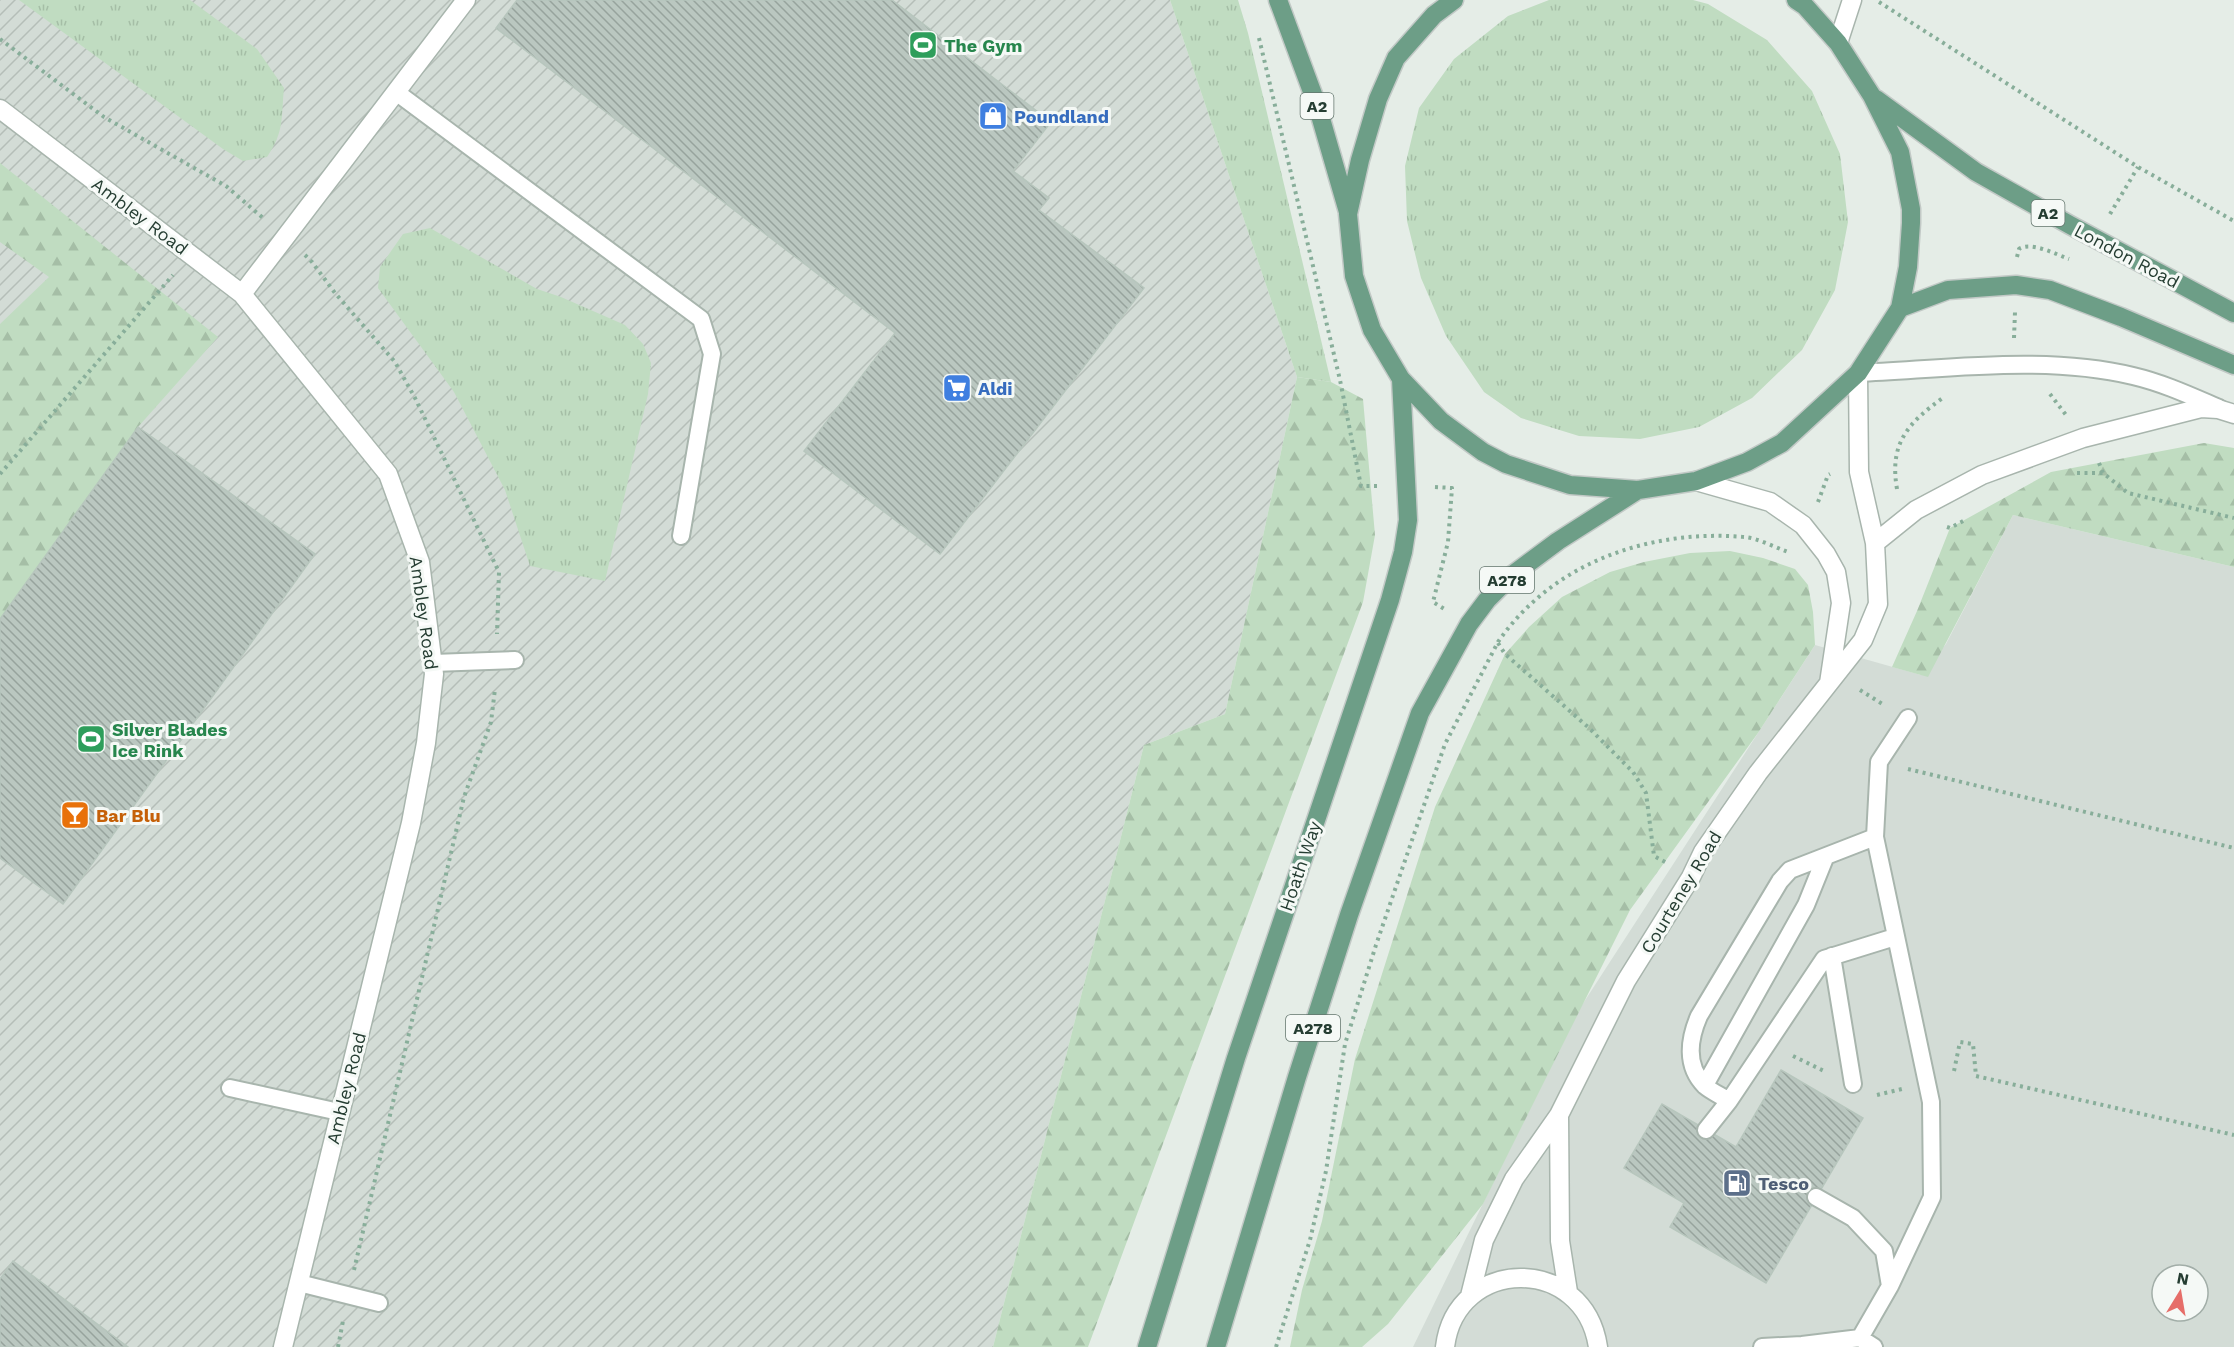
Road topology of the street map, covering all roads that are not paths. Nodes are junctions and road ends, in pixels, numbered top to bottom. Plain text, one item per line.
1 (466, 0) edge
2 (1278, 0) edge
3 (1454, 0) edge
4 (1796, 0) edge
5 (1852, 0) edge
6 (1838, 43) junction
7 (396, 93) junction
8 (1872, 96) junction
9 (0, 109) edge
10 (1348, 214) junction
11 (242, 294) junction
12 (1899, 308) junction
13 (2234, 313) edge
14 (2234, 364) edge
15 (1858, 373) junction
16 (1401, 379) junction
17 (2234, 414) edge
18 (1696, 481) junction
19 (1638, 490) junction
20 (681, 536) dead end
21 (1875, 543) junction
22 (515, 660) dead end
23 (433, 663) junction
24 (1833, 679) junction
25 (1908, 718) dead end
26 (1875, 837) junction
27 (1825, 858) junction
28 (1895, 937) junction
29 (1832, 956) junction
30 (1853, 1084) road end
31 (1705, 1085) junction
32 (230, 1088) dead end
33 (1729, 1101) junction
34 (339, 1112) junction
35 (1559, 1115) junction
36 (1706, 1130) dead end
37 (1816, 1197) dead end
38 (299, 1283) junction
39 (1890, 1286) junction
40 (1568, 1292) junction
41 (1470, 1296) junction
42 (379, 1303) dead end
43 (1867, 1343) edge
44 (283, 1347) edge
45 (1147, 1347) edge
46 (1216, 1347) edge
47 (1445, 1347) edge
48 (1598, 1347) edge
49 (1762, 1347) edge

1 - 7 street
2 - 10 main road, A2
3 - 10 main road
4 - 6 main road
5 - 6 street
6 - 8 main road
7 - 11 street
7 - 20 lane
8 - 12 main road
8 - 13 main road, London Road / A2
9 - 11 street, Ambley Road
10 - 16 main road
11 - 23 street, Ambley Road
12 - 14 main road
12 - 15 main road
15 - 17 lane
15 - 18 main road
15 - 21 street, Courteney Road
16 - 19 main road
16 - 45 main road, Hoath Way
17 - 21 street
18 - 19 main road
18 - 24 street, Courteney Road
19 - 46 main road, A278
21 - 24 street, Courteney Road
22 - 23 lane
23 - 34 street, Ambley Road
24 - 35 street, Courteney Road
25 - 26 lane
26 - 27 lane
26 - 28 lane
27 - 31 lane
27 - 31 lane
28 - 29 lane
28 - 39 lane
29 - 30 lane
29 - 33 lane
31 - 33 lane
32 - 34 lane
33 - 36 lane
34 - 38 street, Ambley Road
35 - 40 street, Courteney Road
35 - 41 street, Courteney Road
37 - 39 lane
38 - 42 lane
38 - 44 street, Ambley Road
39 - 43 lane
40 - 41 street
40 - 48 street
41 - 47 street
43 - 49 lane

